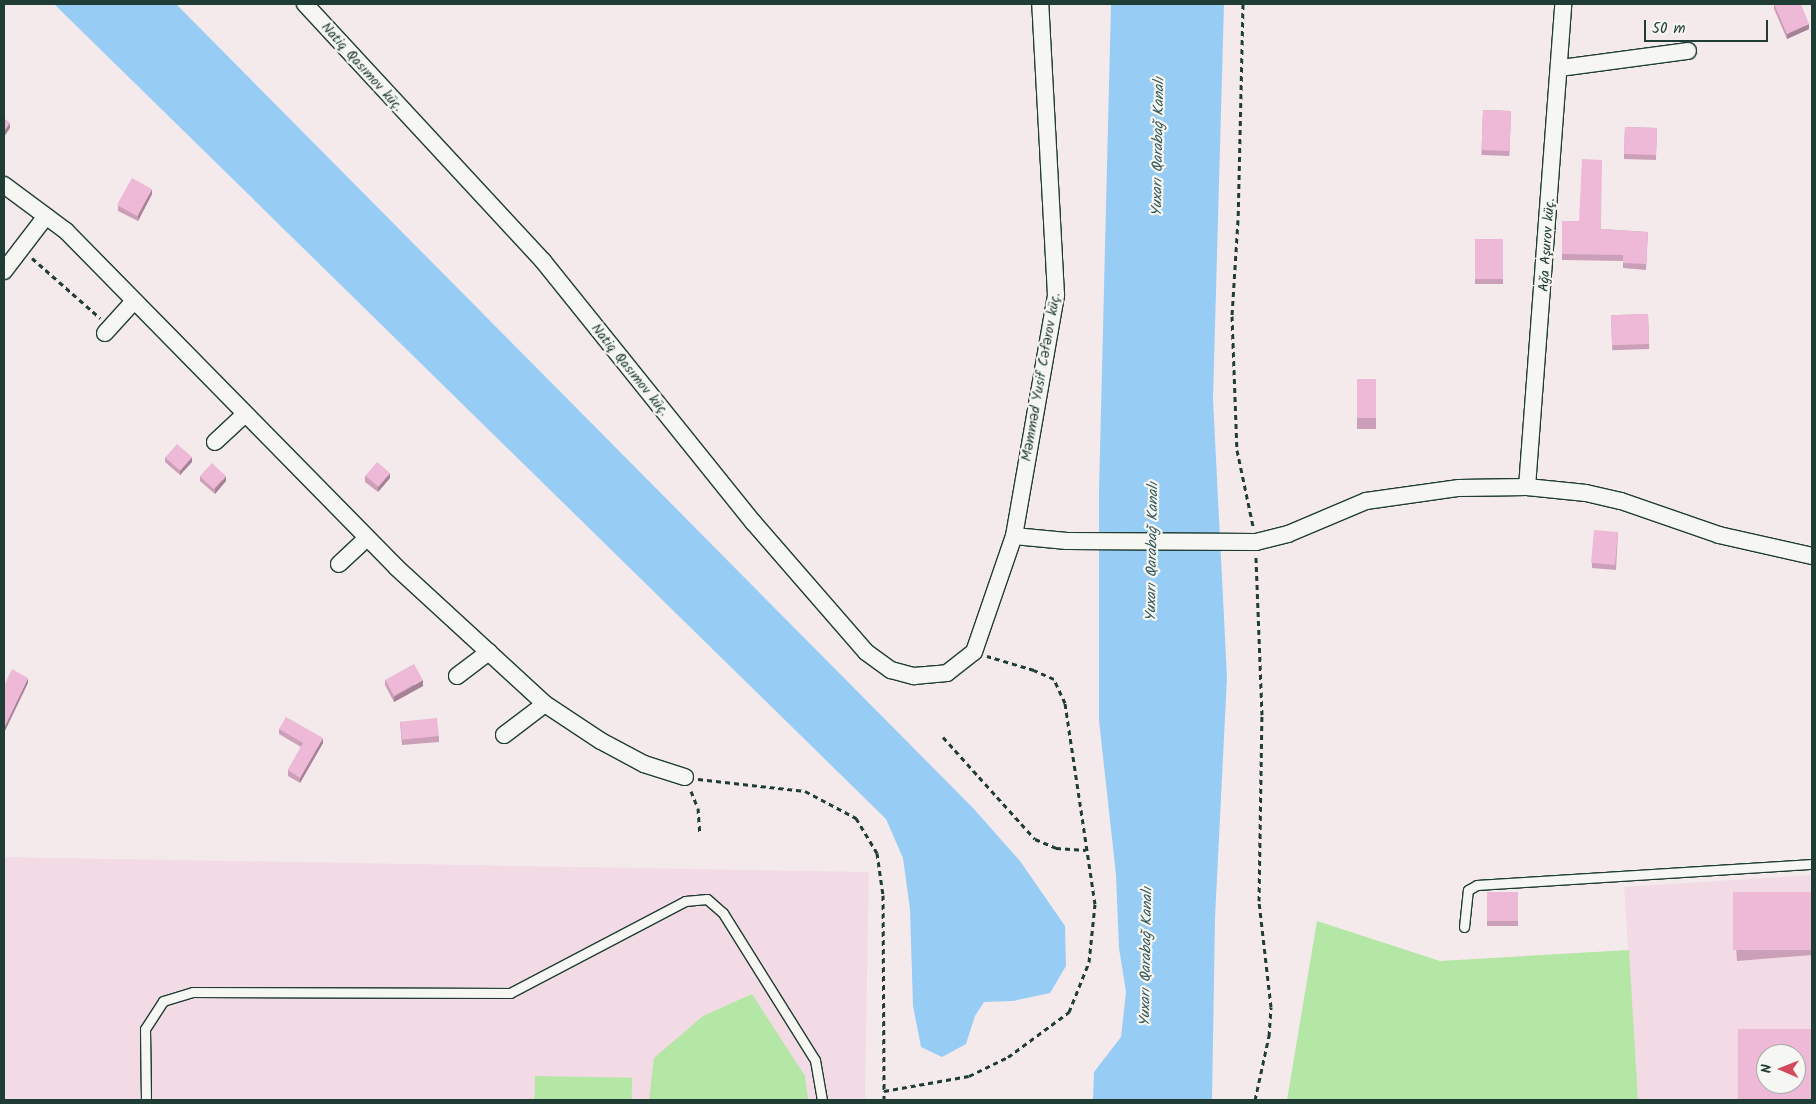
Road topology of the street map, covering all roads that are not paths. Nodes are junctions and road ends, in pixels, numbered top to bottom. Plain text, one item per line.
1 (305, 4) edge
2 (1040, 4) edge
3 (1563, 4) edge
4 (1688, 51) dead end
5 (1560, 68) junction
6 (4, 185) edge
7 (46, 216) junction
8 (5, 264) edge
9 (134, 301) junction
10 (103, 327) road end
11 (245, 414) junction
12 (215, 442) dead end
13 (1527, 487) junction
14 (1014, 536) junction
15 (367, 538) junction
16 (1812, 556) edge
17 (339, 564) dead end
18 (489, 652) junction
19 (974, 652) joint
20 (457, 676) dead end
21 (545, 704) junction
22 (504, 736) dead end
23 (685, 777) road end
24 (1812, 864) edge
25 (1464, 927) dead end
26 (146, 1100) edge
27 (822, 1100) edge

1 - 19 street, Natiq Qasımov küç.
2 - 14 street, Məmməd Yusif Cəfərov küç.
3 - 5 street, Ağa Aşurov küç.
4 - 5 street
5 - 13 street, Ağa Aşurov küç.
6 - 7 street
7 - 8 street
7 - 9 street
9 - 10 street
9 - 11 street
11 - 12 street
11 - 15 street
13 - 14 street
13 - 16 street
14 - 19 street, Məmməd Yusif Cəfərov küç.
15 - 17 street
15 - 18 street
18 - 20 street
18 - 21 street
21 - 22 street
21 - 23 street
24 - 25 lane
26 - 27 lane

